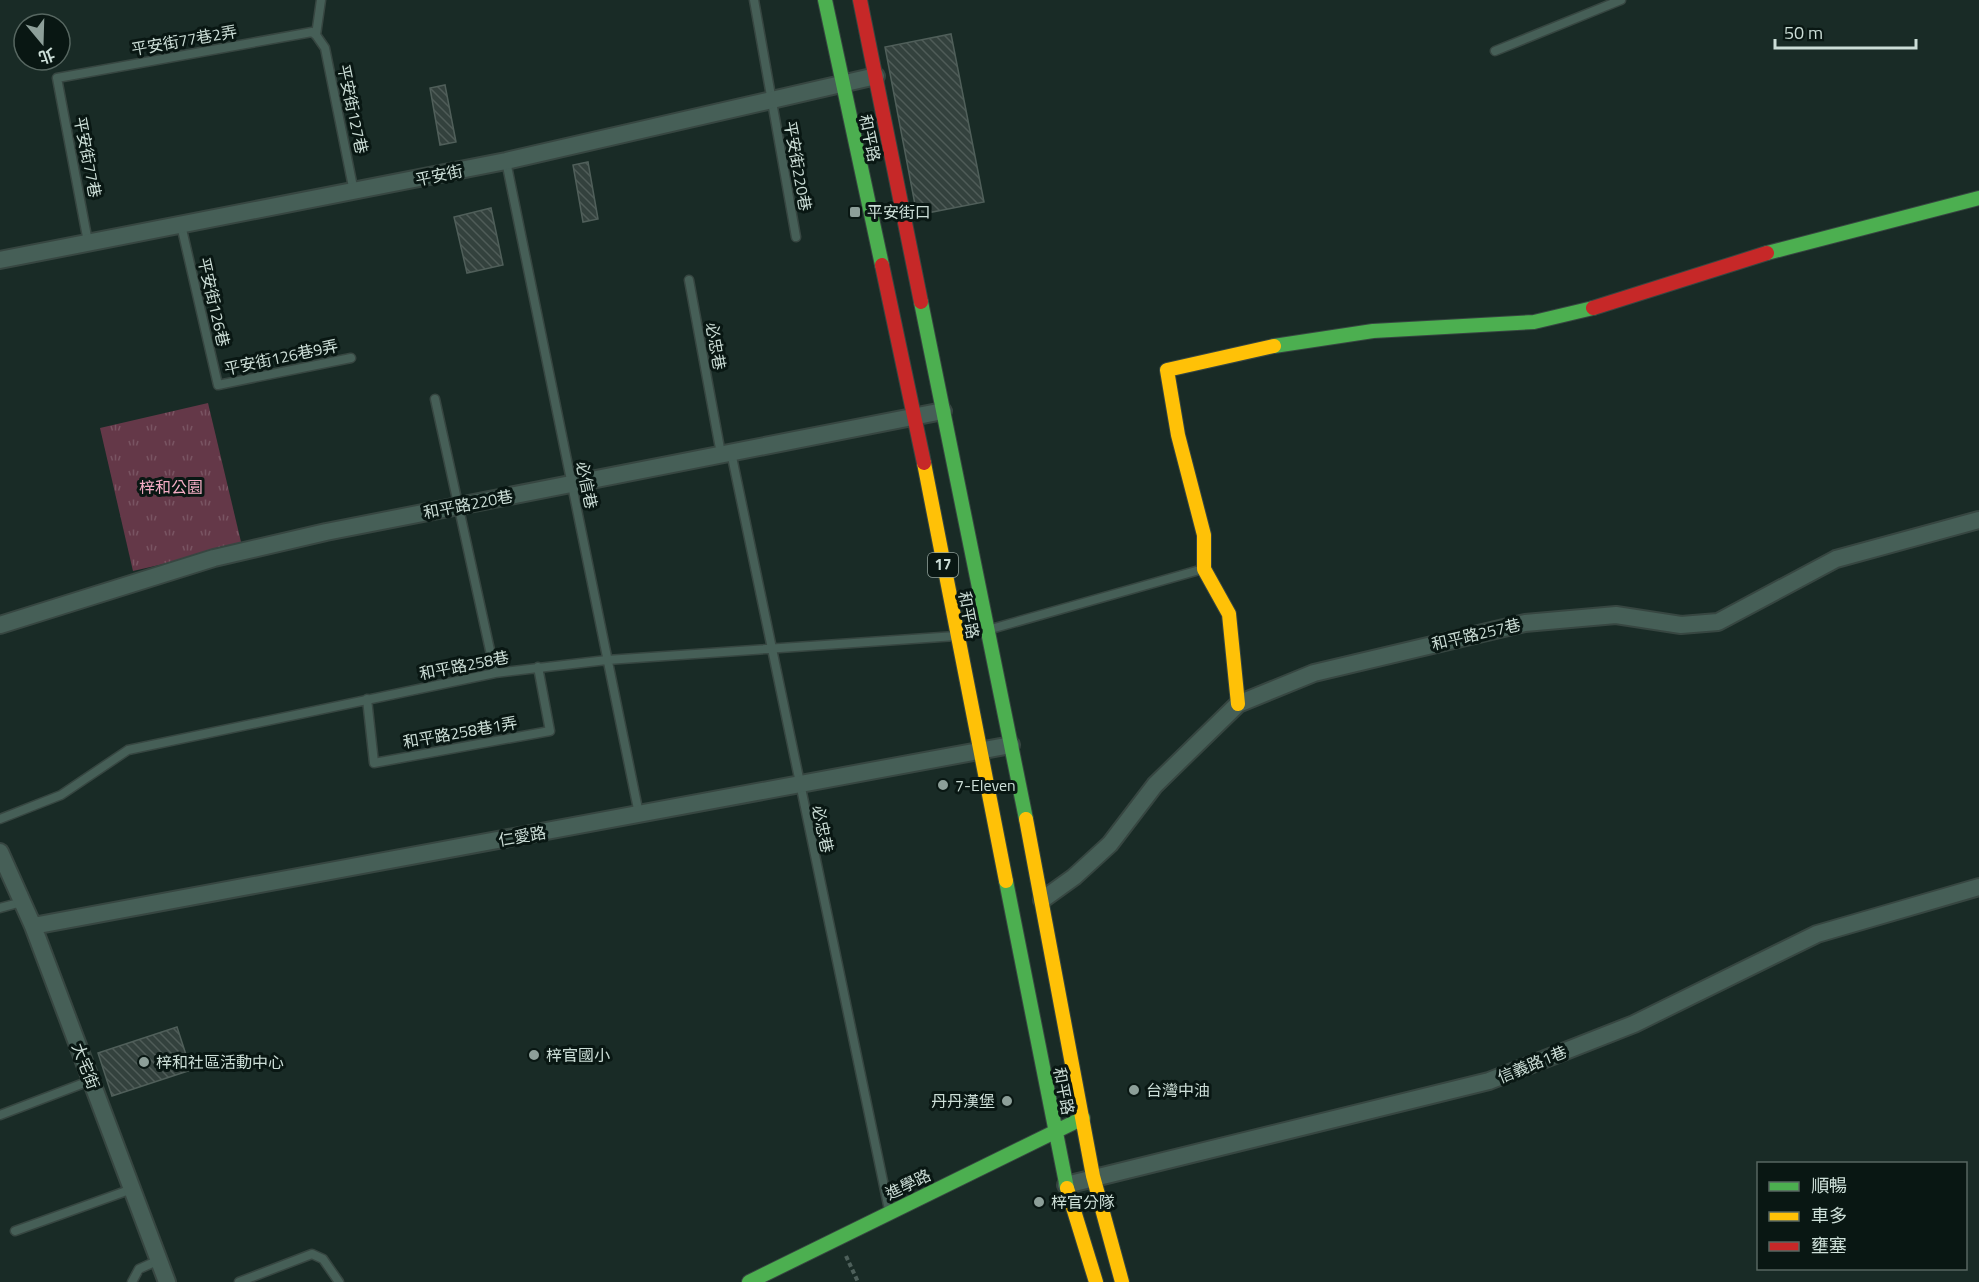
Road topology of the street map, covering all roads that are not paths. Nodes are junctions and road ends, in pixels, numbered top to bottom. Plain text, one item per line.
1 (321, 0) edge
2 (753, 0) edge
3 (825, 0) edge
4 (860, 0) edge
5 (1621, 0) edge
6 (316, 35) junction
7 (1495, 51) dead end
8 (876, 76) junction
9 (57, 78) joint
10 (842, 85) junction
11 (772, 101) junction
12 (506, 161) junction
13 (354, 192) junction
14 (1979, 198) edge
15 (181, 225) junction
16 (796, 237) dead end
17 (88, 242) junction
18 (0, 260) edge
19 (689, 280) dead end
20 (351, 357) dead end
21 (218, 385) joint
22 (435, 399) dead end
23 (943, 411) junction
24 (914, 415) junction
25 (726, 453) junction
26 (571, 483) junction
27 (458, 506) junction
28 (1979, 520) edge
29 (1204, 569) junction
30 (0, 625) edge
31 (987, 630) junction
32 (956, 636) junction
33 (772, 648) junction
34 (607, 660) junction
35 (538, 667) junction
36 (495, 673) junction
37 (368, 699) junction
38 (1238, 704) junction
39 (1011, 745) junction
40 (981, 751) junction
41 (798, 784) junction
42 (639, 814) junction
43 (0, 819) edge
44 (0, 852) edge
45 (1979, 887) edge
46 (1042, 900) junction
47 (22, 902) junction
48 (0, 908) edge
49 (33, 926) junction
50 (92, 1080) junction
51 (0, 1115) edge
52 (1083, 1118) junction
53 (1055, 1131) junction
54 (1093, 1176) junction
55 (1066, 1185) junction
56 (133, 1189) junction
57 (889, 1212) junction
58 (15, 1231) dead end
59 (160, 1260) junction
60 (132, 1282) edge
61 (167, 1282) edge
62 (239, 1282) edge
63 (339, 1282) edge
64 (749, 1282) edge
65 (1096, 1282) edge
66 (1122, 1282) edge

1 - 6 lane
2 - 11 lane, 平安街220巷
3 - 10 main road, 和平路 / 17
4 - 8 main road, 和平路 / 17
5 - 7 lane
6 - 9 lane, 平安街77巷2弄
6 - 13 lane, 平安街127巷
8 - 10 street, 平安街
8 - 23 main road, 和平路 / 17
9 - 17 lane, 平安街77巷
10 - 11 street, 平安街
10 - 24 main road, 和平路 / 17
11 - 12 street, 平安街
11 - 16 lane, 平安街220巷
12 - 13 street, 平安街
12 - 26 lane, 必信巷
13 - 15 street, 平安街
14 - 29 main road
15 - 17 street, 平安街
15 - 21 lane, 平安街126巷
17 - 18 street, 平安街
19 - 25 lane, 必忠巷
20 - 21 lane, 平安街126巷9弄
22 - 27 lane
23 - 24 street, 和平路220巷
23 - 31 main road, 和平路 / 17
24 - 25 street, 和平路220巷
24 - 32 main road, 和平路 / 17
25 - 26 street, 和平路220巷
25 - 33 lane, 必忠巷
26 - 27 street, 和平路220巷
26 - 34 lane, 必信巷
27 - 30 street, 和平路220巷
27 - 36 lane
28 - 38 street, 和平路257巷
29 - 31 lane
29 - 38 main road
31 - 39 main road, 和平路 / 17
32 - 33 lane, 和平路258巷
32 - 40 main road, 和平路 / 17
33 - 34 lane, 和平路258巷
33 - 41 lane, 必忠巷
34 - 35 lane, 和平路258巷
34 - 42 lane, 必信巷
35 - 36 lane, 和平路258巷
35 - 37 lane, 和平路258巷1弄
36 - 37 lane, 和平路258巷
37 - 43 lane, 和平路258巷
38 - 46 street, 和平路257巷
39 - 40 street, 仁愛路
39 - 46 main road, 和平路 / 17
40 - 41 street, 仁愛路
40 - 53 main road, 和平路 / 17
41 - 42 street, 仁愛路
41 - 57 lane, 必忠巷
42 - 49 street, 仁愛路
44 - 47 street, 大宅街
45 - 54 street, 信義路1巷
46 - 52 main road, 和平路 / 17
47 - 48 lane
47 - 49 street, 大宅街
49 - 50 street, 大宅街
50 - 51 lane
50 - 56 street, 大宅街
52 - 53 main road, 進學路
52 - 54 main road, 17
53 - 55 main road, 17
53 - 57 main road, 進學路
54 - 55 street, 信義路1巷
54 - 66 main road, 17
55 - 65 main road, 17
56 - 58 lane
56 - 59 street, 大宅街
57 - 64 main road, 進學路
59 - 60 lane
59 - 61 street, 大宅街
62 - 63 lane

